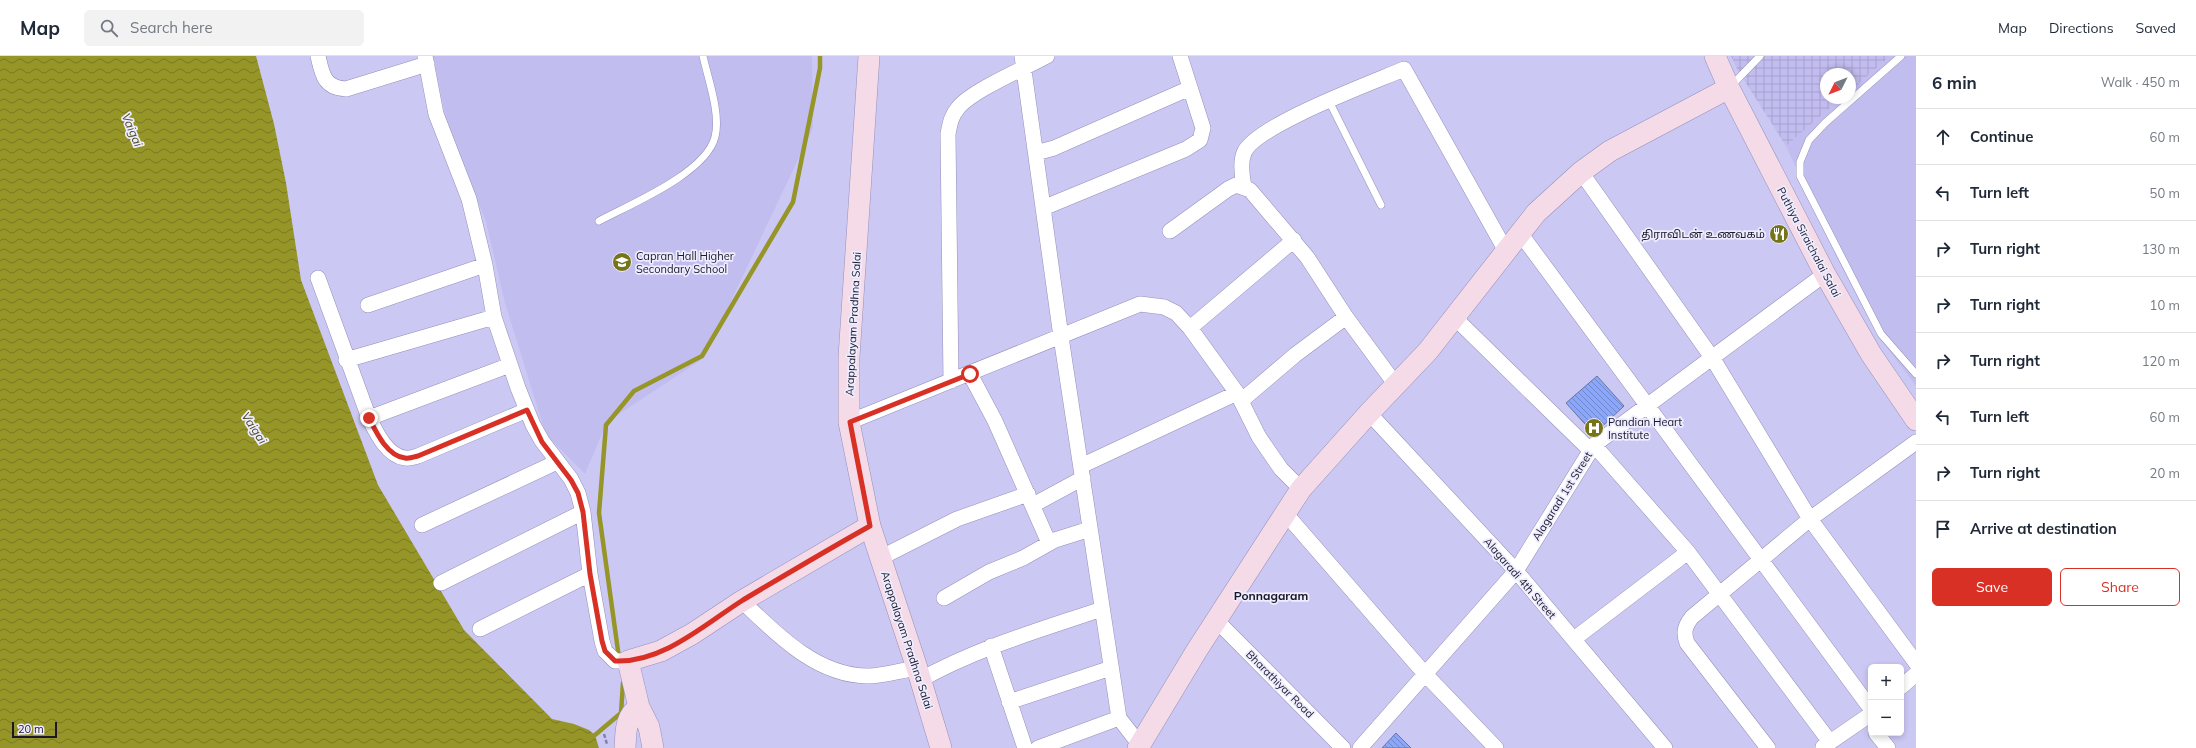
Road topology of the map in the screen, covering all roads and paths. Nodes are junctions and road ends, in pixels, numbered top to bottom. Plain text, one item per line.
1 (318, 56) edge
2 (703, 56) edge
3 (869, 56) edge
4 (1046, 56) edge
5 (1180, 56) edge
6 (1715, 56) edge
7 (1760, 56) edge
8 (1901, 56) edge
9 (426, 60) edge
10 (1023, 62) edge
11 (1190, 88) junction
12 (1729, 88) junction
13 (1329, 101) junction
14 (1036, 153) junction
15 (1581, 172) junction
16 (1244, 186) junction
17 (1381, 205) dead end
18 (1043, 208) junction
19 (600, 221) dead end
20 (1170, 231) dead end
21 (1520, 233) junction
22 (1294, 240) junction
23 (1506, 251) junction
24 (485, 265) junction
25 (1825, 274) junction
26 (318, 278) dead end
27 (368, 305) dead end
28 (494, 317) junction
29 (1346, 317) junction
30 (1454, 317) junction
31 (1190, 328) junction
32 (1061, 337) junction
33 (1713, 359) junction
34 (346, 360) junction
35 (510, 365) junction
36 (970, 374) junction
37 (1916, 374) edge
38 (951, 381) junction
39 (1396, 385) junction
40 (1239, 397) junction
41 (1647, 407) junction
42 (527, 410) junction
43 (1369, 413) junction
44 (369, 418) junction
45 (1916, 420) edge
46 (850, 422) junction
47 (1916, 442) edge
48 (1592, 448) junction
49 (557, 462) junction
50 (1082, 472) junction
51 (1301, 489) junction
52 (1031, 499) junction
53 (583, 512) junction
54 (1285, 513) junction
55 (1810, 519) junction
56 (422, 525) dead end
57 (870, 526) junction
58 (1090, 530) junction
59 (1049, 543) junction
60 (1688, 552) junction
61 (880, 558) junction
62 (1761, 560) junction
63 (1516, 571) junction
64 (590, 574) junction
65 (441, 582) dead end
66 (1720, 594) junction
67 (944, 598) dead end
68 (742, 601) junction
69 (1102, 609) junction
70 (1216, 620) junction
71 (480, 629) dead end
72 (1574, 639) junction
73 (991, 646) junction
74 (622, 661) junction
75 (1916, 663) edge
76 (1111, 668) junction
77 (918, 674) junction
78 (1425, 674) junction
79 (1916, 674) edge
80 (1904, 685) edge
81 (1009, 702) junction
82 (639, 707) junction
83 (1868, 716) edge
84 (1119, 718) junction
85 (1868, 718) edge
86 (1878, 736) edge
87 (1826, 745) edge
88 (1139, 746) edge
89 (625, 748) edge
90 (653, 748) edge
91 (941, 748) edge
92 (1025, 748) edge
93 (1038, 748) edge
94 (1343, 748) edge
95 (1360, 748) edge
96 (1496, 748) edge
97 (1665, 748) edge
98 (1768, 748) edge
99 (1888, 748) edge

1 - 9 street
2 - 19 lane
3 - 46 street, Arappalayam Pradhna Salai
4 - 10 street
5 - 11 street
6 - 12 street, Puthiya Siraichalai Salai
7 - 12 lane
8 - 37 lane
9 - 24 street
10 - 14 street
10 - 38 street
11 - 14 street
11 - 18 street
12 - 15 street
12 - 25 street, Puthiya Siraichalai Salai
13 - 16 street
13 - 17 lane
13 - 23 street
14 - 18 street
15 - 21 street
15 - 33 street
16 - 20 street
16 - 22 street
18 - 32 street
21 - 23 street
21 - 41 street
22 - 29 street
22 - 31 street
23 - 30 street
24 - 27 street
24 - 28 street
25 - 33 street, Alagaradi 1st Street
25 - 45 street, Puthiya Siraichalai Salai
26 - 34 street
28 - 34 street
28 - 35 street
29 - 39 street
29 - 40 street
30 - 39 street
30 - 48 street
31 - 32 street
31 - 40 street
32 - 36 street
32 - 50 street
33 - 41 street, Alagaradi 1st Street
33 - 55 street
34 - 44 street
35 - 42 street
35 - 44 street
36 - 38 street
36 - 52 street
38 - 46 street
39 - 43 street
40 - 50 street
40 - 51 street
41 - 48 street, Alagaradi 1st Street
41 - 62 street
42 - 44 street
42 - 49 street
43 - 51 street
43 - 63 street, Alagaradi 4th Street
46 - 57 street, Arappalayam Pradhna Salai
47 - 55 street
48 - 60 street
48 - 63 street, Alagaradi 1st Street
49 - 53 street
49 - 56 street
50 - 52 street
50 - 58 street
51 - 54 street
52 - 59 street
52 - 61 street
53 - 64 street
53 - 65 street
54 - 70 street
54 - 78 street
55 - 62 street
55 - 75 street
57 - 61 street, Arappalayam Pradhna Salai
57 - 68 street
58 - 59 street
58 - 69 street
59 - 67 street
60 - 66 street
60 - 72 street
61 - 77 street, Arappalayam Pradhna Salai
62 - 66 street
62 - 83 street
63 - 72 street, Alagaradi 4th Street
63 - 78 street, Alagaradi 1st Street
64 - 71 street
64 - 74 street
66 - 87 street
66 - 98 street
68 - 74 street
68 - 77 street
69 - 73 street
69 - 76 street
70 - 88 street
70 - 94 street, Bharathiyar Road
72 - 97 street, Alagaradi 4th Street
73 - 77 street
73 - 81 street
74 - 82 street
76 - 81 street
76 - 84 street
77 - 91 street, Arappalayam Pradhna Salai
78 - 95 street, Alagaradi 1st Street
78 - 96 street
79 - 80 street
81 - 92 street
82 - 89 street
82 - 90 street
84 - 88 street
84 - 93 street
85 - 87 street
86 - 99 street

